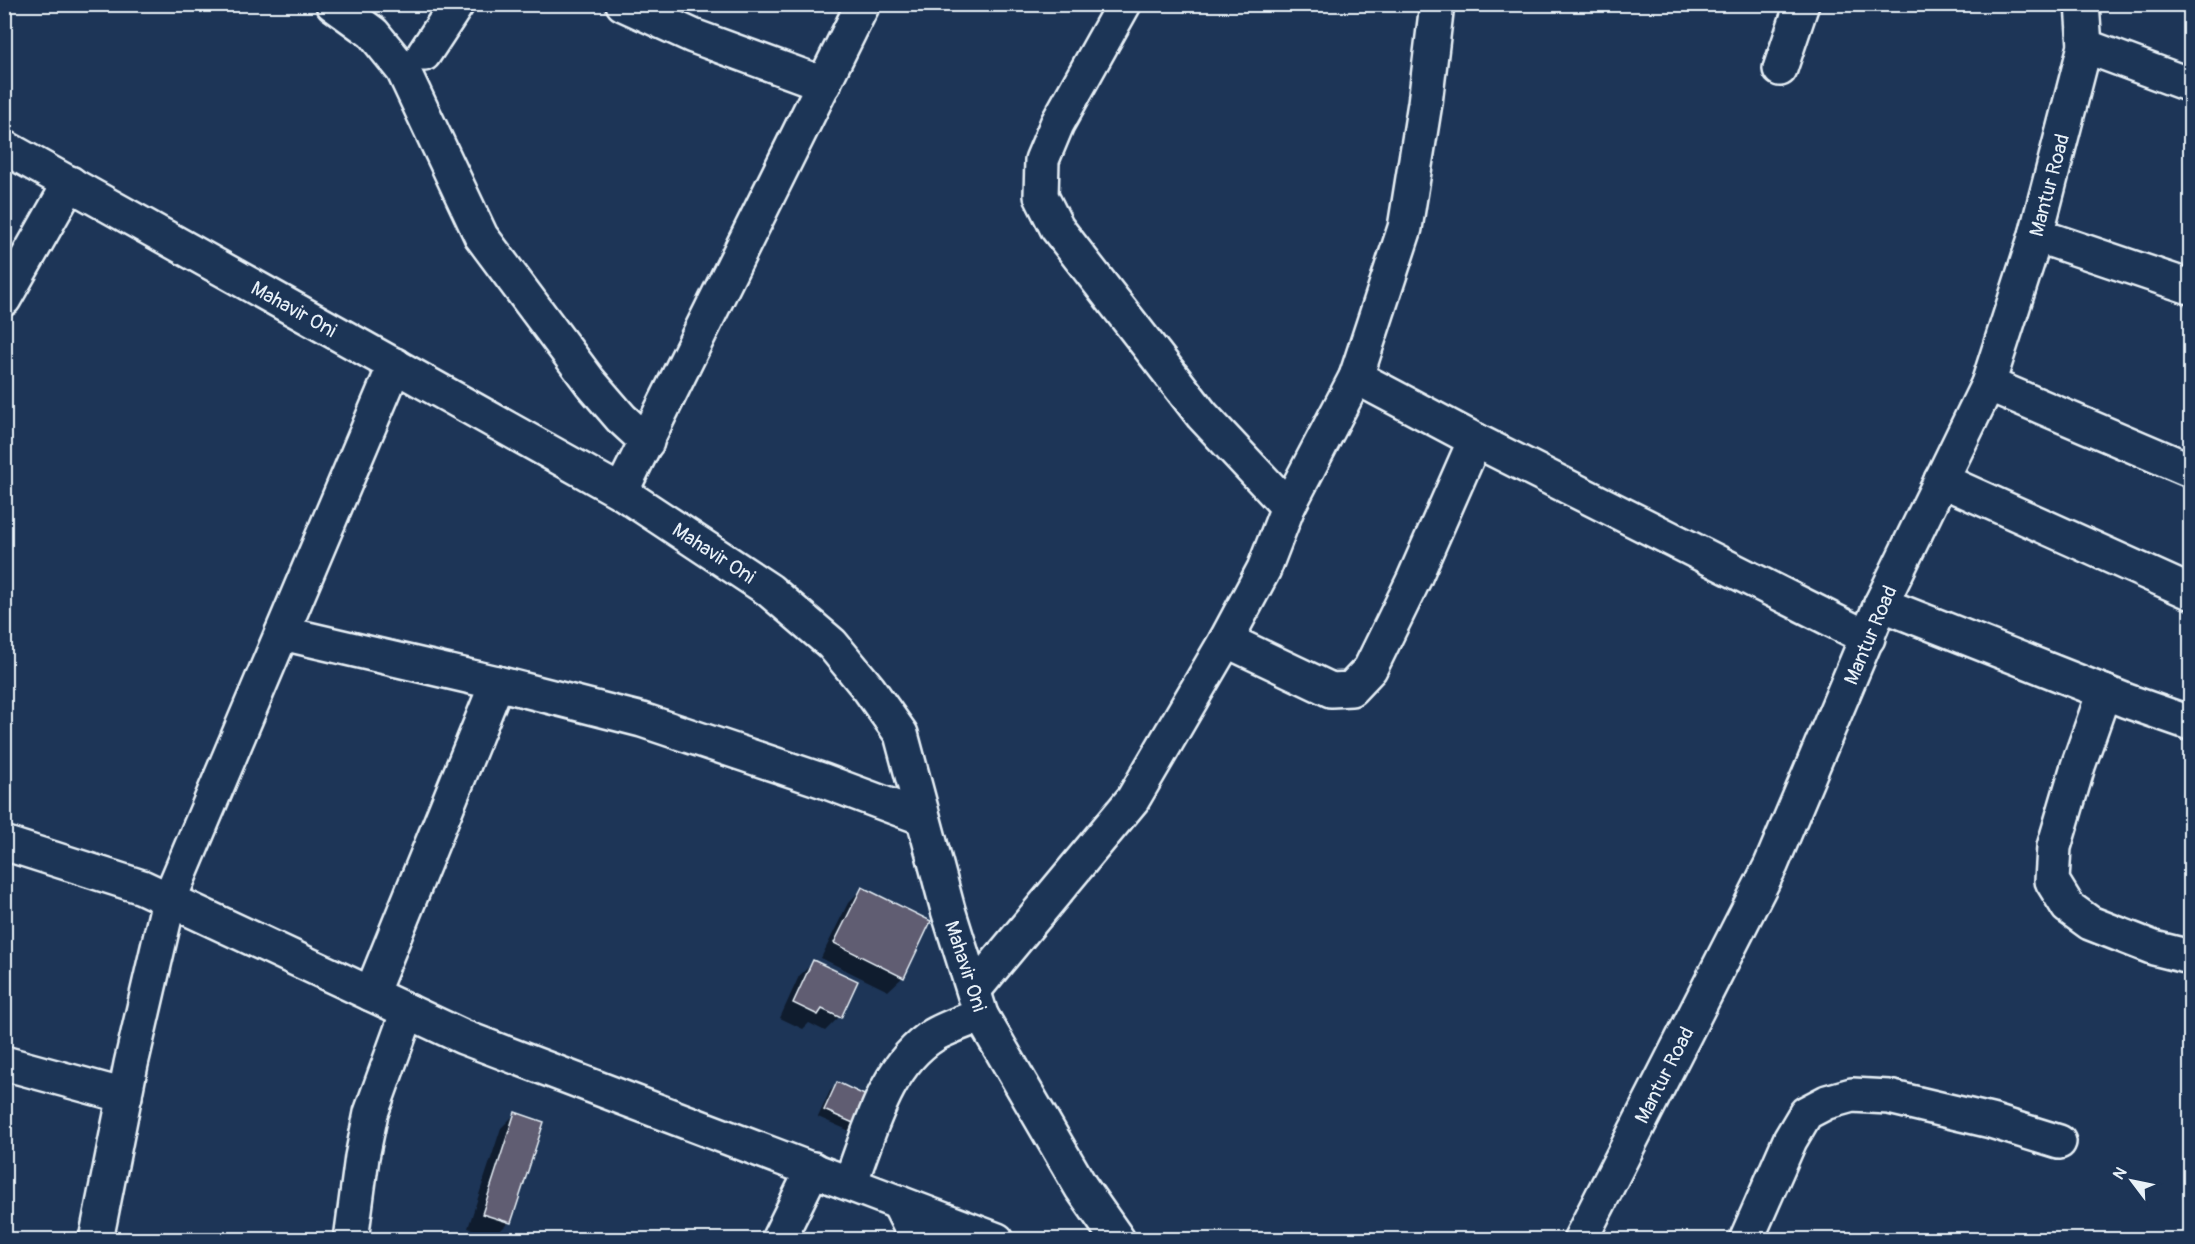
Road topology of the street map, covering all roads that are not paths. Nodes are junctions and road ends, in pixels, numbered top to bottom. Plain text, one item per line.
1 (333, 4) edge
2 (457, 4) edge
3 (623, 4) edge
4 (863, 4) edge
5 (1124, 4) edge
6 (1437, 4) edge
7 (1802, 4) edge
8 (2082, 4) edge
9 (2085, 46) junction
10 (424, 54) dead end
11 (1780, 69) dead end
12 (824, 84) junction
13 (2190, 85) edge
14 (4, 147) edge
15 (70, 183) junction
16 (2036, 235) junction
17 (2190, 287) edge
18 (4, 299) edge
19 (395, 365) junction
20 (1356, 377) junction
21 (1988, 384) junction
22 (1475, 440) junction
23 (647, 442) junction
24 (2190, 470) edge
25 (1941, 480) junction
26 (621, 492) junction
27 (1288, 507) junction
28 (2190, 592) edge
29 (1881, 604) junction
30 (282, 633) junction
31 (1868, 638) junction
32 (1226, 640) junction
33 (497, 683) junction
34 (2104, 692) junction
35 (2190, 723) edge
36 (923, 818) junction
37 (4, 843) edge
38 (169, 900) junction
39 (2190, 957) edge
40 (371, 994) junction
41 (978, 1002) junction
42 (408, 1011) junction
43 (4, 1063) edge
44 (125, 1096) junction
45 (2059, 1142) dead end
46 (813, 1169) junction
47 (850, 1183) junction
48 (898, 1202) junction
49 (96, 1239) edge
50 (351, 1239) edge
51 (778, 1239) edge
52 (917, 1239) edge
53 (997, 1239) edge
54 (1118, 1239) edge
55 (1580, 1239) edge
56 (1746, 1239) edge

1 - 23 street
2 - 10 street
3 - 12 street
4 - 12 street
5 - 27 street
6 - 20 street
7 - 11 street
8 - 9 street, Mantur Road
9 - 13 street
9 - 16 street, Mantur Road
12 - 23 street
14 - 15 street, Mahavir Oni
15 - 18 street
15 - 19 street, Mahavir Oni
16 - 17 street
16 - 21 street, Mantur Road
19 - 26 street, Mahavir Oni
19 - 30 street
20 - 22 street
20 - 27 street
21 - 24 street
21 - 25 street, Mantur Road
22 - 31 street
22 - 32 street
23 - 26 street
25 - 28 street
25 - 29 street, Mantur Road
26 - 36 street, Mahavir Oni
27 - 32 street
29 - 31 street, Mantur Road
29 - 34 street
30 - 33 street
30 - 38 street
31 - 55 street, Mantur Road
32 - 41 street
33 - 36 street
33 - 40 street
34 - 35 street
34 - 39 street
36 - 41 street, Mahavir Oni
37 - 38 street
38 - 40 street
38 - 44 street
40 - 42 street
41 - 47 street
41 - 54 street, Mahavir Oni
42 - 46 street
42 - 50 street
43 - 44 street
44 - 49 street
45 - 56 street
46 - 47 street
46 - 51 street
47 - 48 street
48 - 52 street
48 - 53 street

